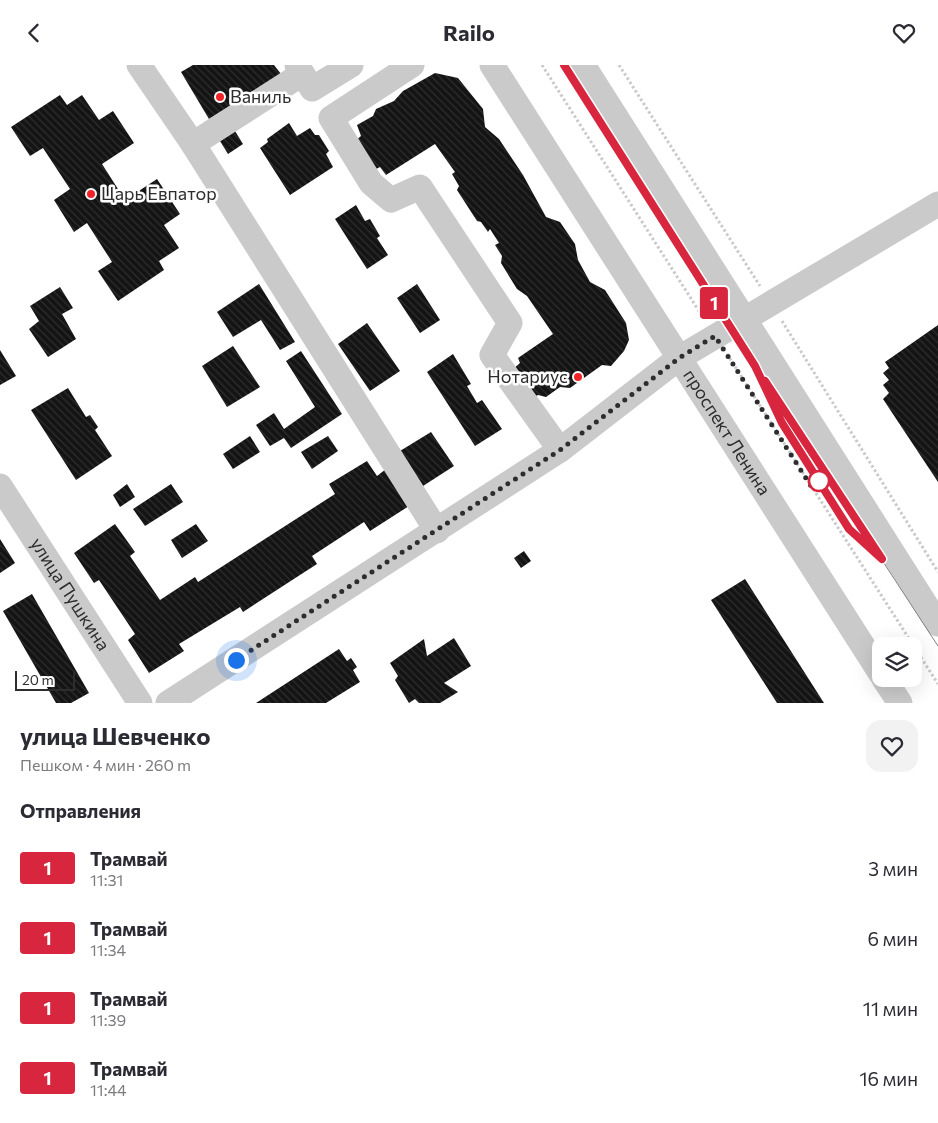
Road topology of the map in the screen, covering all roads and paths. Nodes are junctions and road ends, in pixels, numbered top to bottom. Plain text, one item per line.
1 (139, 65) edge
2 (144, 65) edge
3 (166, 65) edge
4 (351, 65) edge
5 (412, 65) edge
6 (492, 65) edge
7 (542, 65) edge
8 (583, 65) edge
9 (619, 65) edge
10 (300, 69) edge
11 (193, 145) junction
12 (938, 204) edge
13 (770, 303) junction
14 (744, 318) junction
15 (715, 336) junction
16 (679, 358) junction
17 (560, 450) junction
18 (0, 486) edge
19 (436, 531) junction
20 (938, 572) edge
21 (931, 597) edge
22 (938, 624) edge
23 (872, 660) edge
24 (938, 684) edge
25 (889, 687) edge
26 (140, 703) edge
27 (168, 703) edge
28 (900, 703) edge

1 - 11 street
2 - 3 street
4 - 10 street
5 - 17 street
6 - 16 street, проспект Ленина
7 - 15 path
8 - 14 street
9 - 13 path
10 - 11 street
11 - 19 street
12 - 13 street
13 - 14 street
13 - 20 path
14 - 15 street
14 - 21 street
15 - 16 street
15 - 24 path
16 - 17 street
16 - 23 street, проспект Ленина
17 - 19 street
18 - 26 street, улица Пушкина
19 - 27 street
21 - 22 street
25 - 28 street

